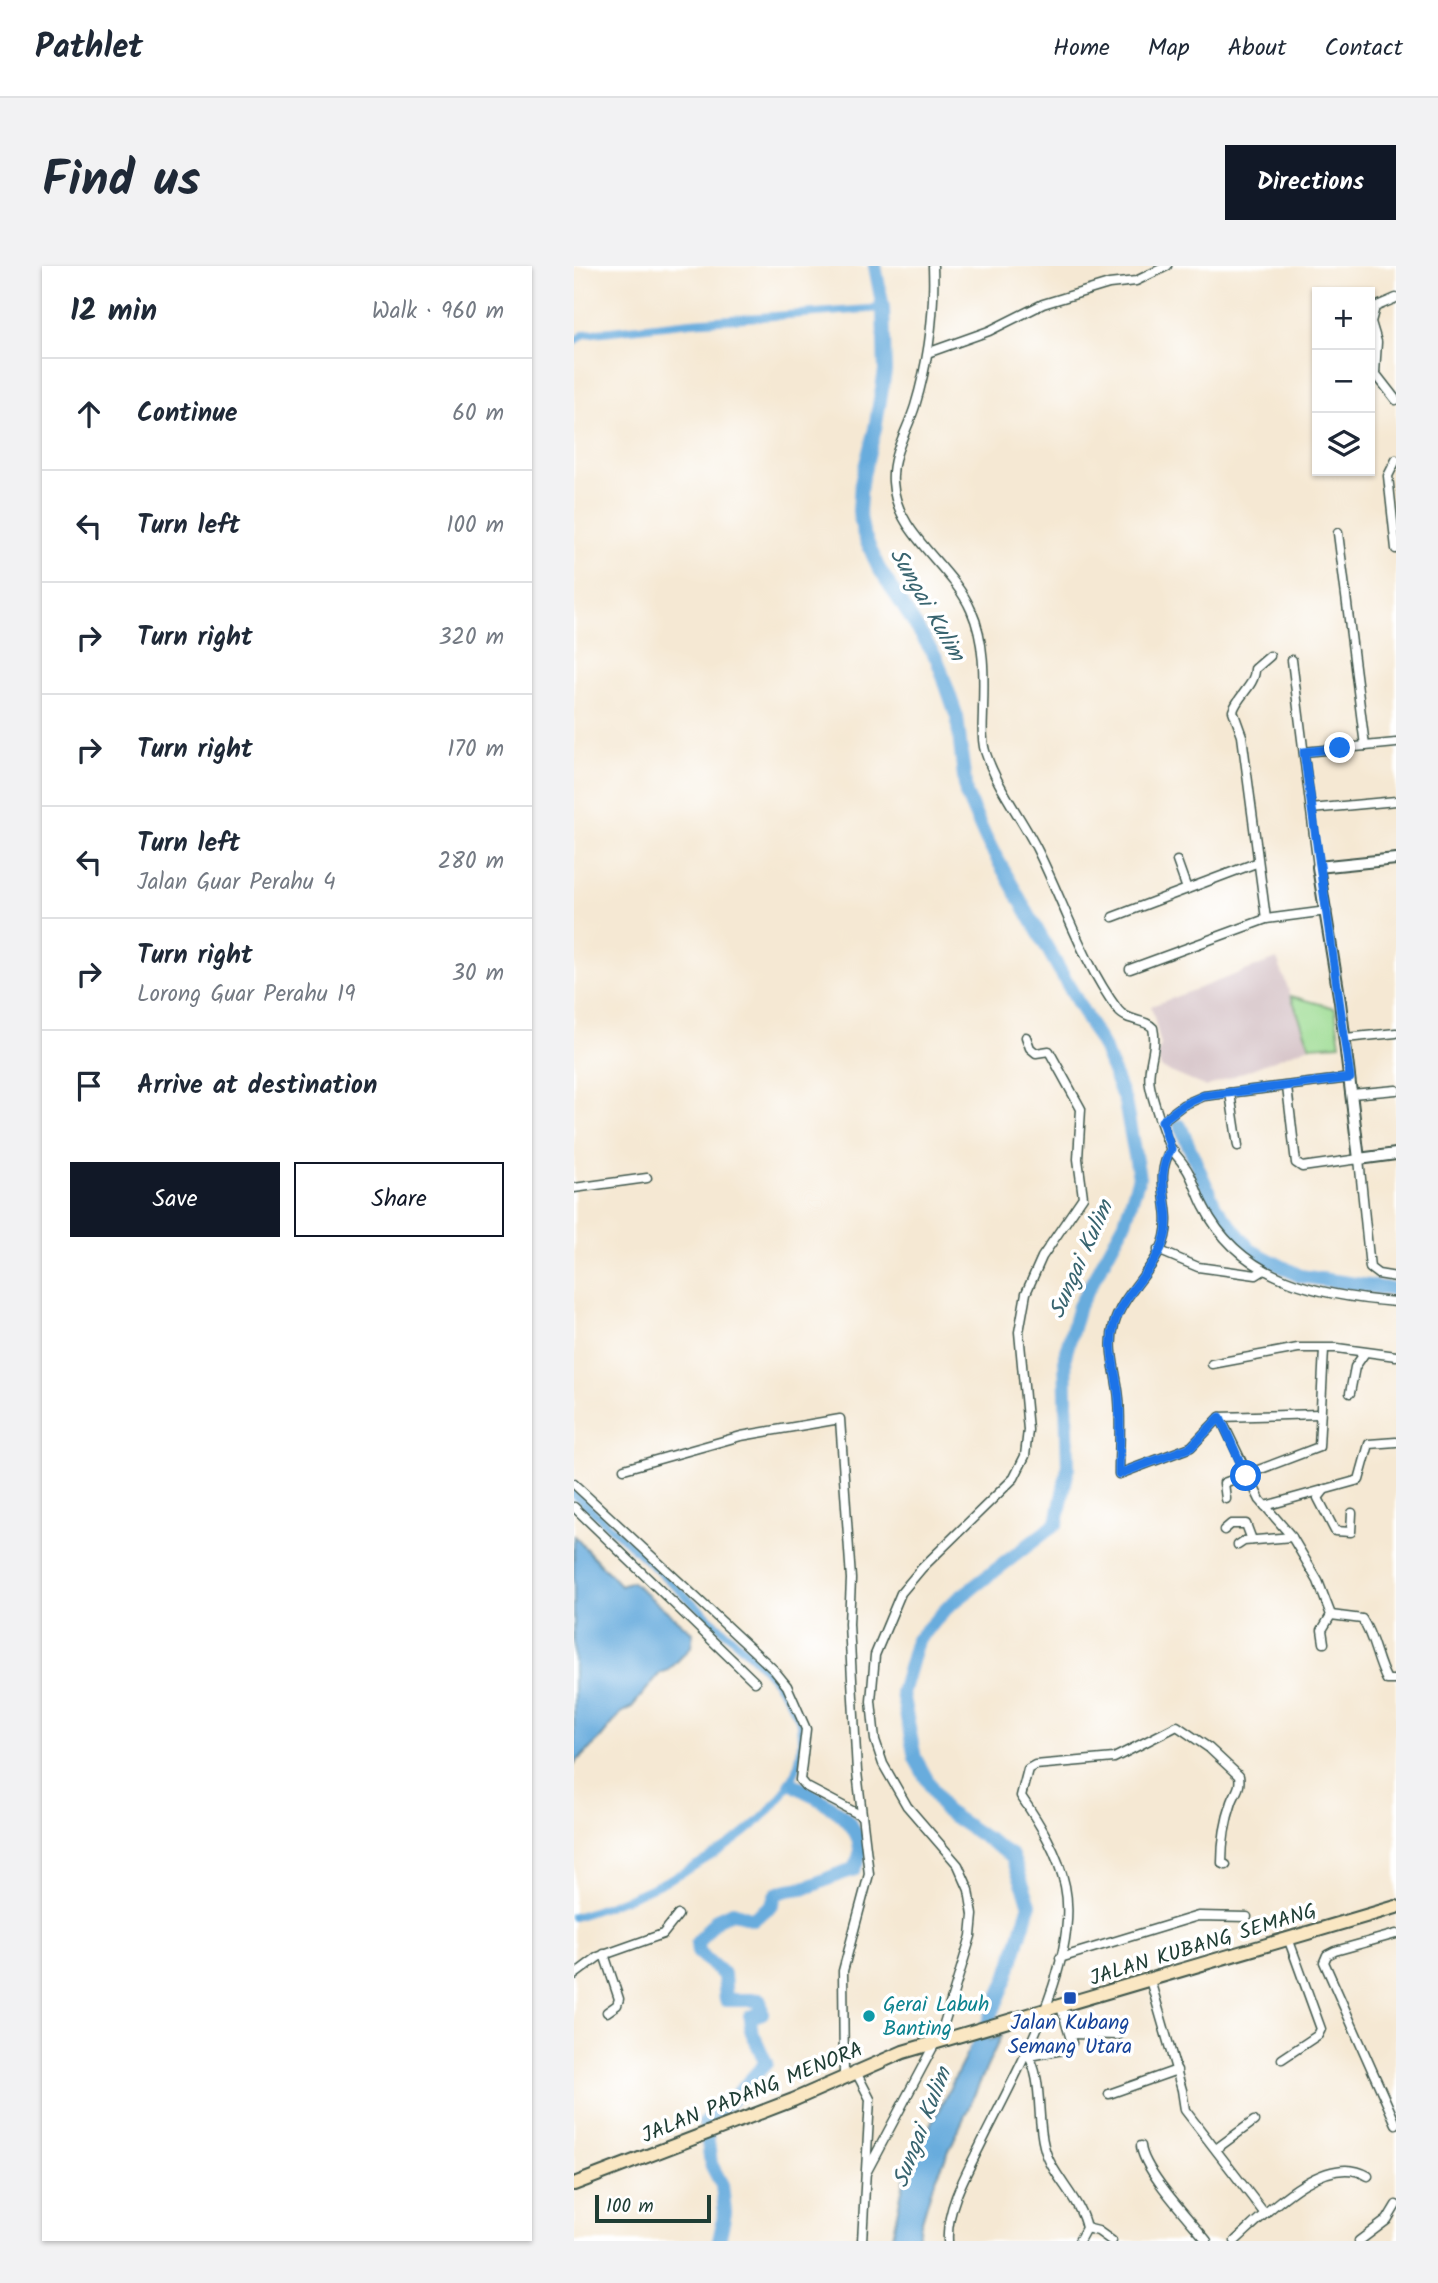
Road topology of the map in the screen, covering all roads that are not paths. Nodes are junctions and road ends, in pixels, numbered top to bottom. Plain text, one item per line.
1 (933, 266) edge
2 (1167, 266) edge
3 (1396, 298) edge
4 (930, 352) junction
5 (1396, 400) edge
6 (1396, 460) edge
7 (1338, 533) dead end
8 (1396, 549) edge
9 (1270, 656) dead end
10 (1292, 660) dead end
11 (1396, 743) edge
12 (1365, 746) junction
13 (1304, 752) junction
14 (1396, 801) edge
15 (1311, 809) junction
16 (1396, 859) edge
17 (1177, 861) dead end
18 (1256, 863) junction
19 (1318, 867) junction
20 (1187, 889) junction
21 (1326, 911) junction
22 (1113, 917) dead end
23 (1266, 919) junction
24 (1130, 970) dead end
25 (1396, 1033) edge
26 (1026, 1037) dead end
27 (1345, 1038) junction
28 (1350, 1078) junction
29 (1287, 1087) junction
30 (1396, 1090) edge
31 (1230, 1093) junction
32 (1352, 1094) junction
33 (1162, 1121) junction
34 (1238, 1146) dead end
35 (1171, 1149) junction
36 (1396, 1154) edge
37 (1359, 1159) junction
38 (647, 1178) dead end
39 (574, 1188) edge
40 (1158, 1250) junction
41 (1264, 1270) junction
42 (1396, 1277) edge
43 (1396, 1301) edge
44 (1324, 1349) junction
45 (1364, 1354) junction
46 (1396, 1356) edge
47 (1212, 1364) dead end
48 (1350, 1393) dead end
49 (1320, 1414) junction
50 (1220, 1417) junction
51 (1396, 1442) edge
52 (625, 1469) dead end
53 (1246, 1476) junction
54 (574, 1484) edge
55 (1325, 1489) junction
56 (1226, 1499) dead end
57 (1265, 1506) junction
58 (574, 1507) edge
59 (1352, 1513) dead end
60 (1224, 1530) dead end
61 (1292, 1537) junction
62 (1252, 1540) junction
63 (1238, 1545) dead end
64 (1331, 1615) junction
65 (1324, 1643) dead end
66 (1396, 1681) edge
67 (755, 1682) dead end
68 (862, 1816) junction
69 (1226, 1865) dead end
70 (1396, 1907) edge
71 (678, 1915) dead end
72 (1247, 1917) dead end
73 (1396, 1934) edge
74 (1288, 1938) junction
75 (604, 1954) junction
76 (1060, 1958) junction
77 (574, 1975) edge
78 (1150, 1980) junction
79 (1061, 2007) junction
80 (607, 2012) dead end
81 (1045, 2012) junction
82 (1070, 2034) junction
83 (1119, 2035) dead end
84 (946, 2040) joint
85 (933, 2045) junction
86 (1028, 2053) junction
87 (1282, 2059) dead end
88 (1177, 2070) junction
89 (849, 2073) junction
90 (1109, 2094) dead end
91 (1254, 2121) dead end
92 (1396, 2124) edge
93 (1141, 2146) dead end
94 (1216, 2149) junction
95 (866, 2172) junction
96 (1368, 2176) dead end
97 (576, 2185) edge
98 (1396, 2205) edge
99 (1265, 2214) junction
100 (1086, 2228) junction
101 (862, 2241) edge
102 (948, 2241) edge
103 (1079, 2241) edge
104 (1112, 2241) edge
105 (1207, 2241) edge
106 (1236, 2241) edge
107 (1359, 2241) edge

1 - 4 street
2 - 4 street
3 - 5 street
4 - 33 street
6 - 8 street
7 - 12 street
9 - 18 street
10 - 13 street
11 - 12 street
12 - 13 street
13 - 15 street
14 - 15 street
15 - 19 street
16 - 19 street
17 - 20 street
18 - 20 street
18 - 23 street
19 - 21 street
20 - 22 street
21 - 23 street
21 - 27 street
23 - 24 street
25 - 27 street
26 - 85 street
27 - 28 street
28 - 29 street
28 - 32 street
29 - 31 street
29 - 37 street
30 - 32 street
31 - 33 street
31 - 34 street
32 - 37 street
33 - 35 street
35 - 40 street
35 - 41 street
36 - 37 street
37 - 42 street
38 - 39 street
40 - 41 street
40 - 50 street
41 - 43 street
44 - 45 street
44 - 47 street
44 - 49 street
45 - 46 street
45 - 48 street
49 - 50 street
49 - 53 street
50 - 53 street
51 - 55 street
52 - 68 street
53 - 56 street
53 - 57 street
54 - 68 street
55 - 57 street
55 - 59 street
57 - 61 street
58 - 67 street
60 - 62 street
61 - 62 street
61 - 64 street
62 - 63 street
64 - 65 street
64 - 66 street
68 - 89 street
69 - 76 street
70 - 74 main road, JALAN KUBANG SEMANG
71 - 75 street
72 - 76 street
73 - 92 street
74 - 78 main road, JALAN KUBANG SEMANG
74 - 87 street
75 - 77 street
75 - 80 street
76 - 81 street
78 - 79 main road, JALAN KUBANG SEMANG
78 - 88 street
79 - 81 main road, JALAN KUBANG SEMANG
79 - 82 street
81 - 84 main road, JALAN KUBANG SEMANG
81 - 86 street
82 - 83 street
82 - 86 street
84 - 85 main road, JALAN PADANG MENORA
85 - 89 main road, JALAN PADANG MENORA
85 - 95 street
86 - 100 street
86 - 102 street
88 - 90 street
88 - 94 street
89 - 95 street
89 - 97 main road, JALAN PADANG MENORA
91 - 94 street
93 - 105 street
94 - 99 street
95 - 101 street
96 - 99 street
98 - 107 street
99 - 106 street
100 - 103 street
100 - 104 street

